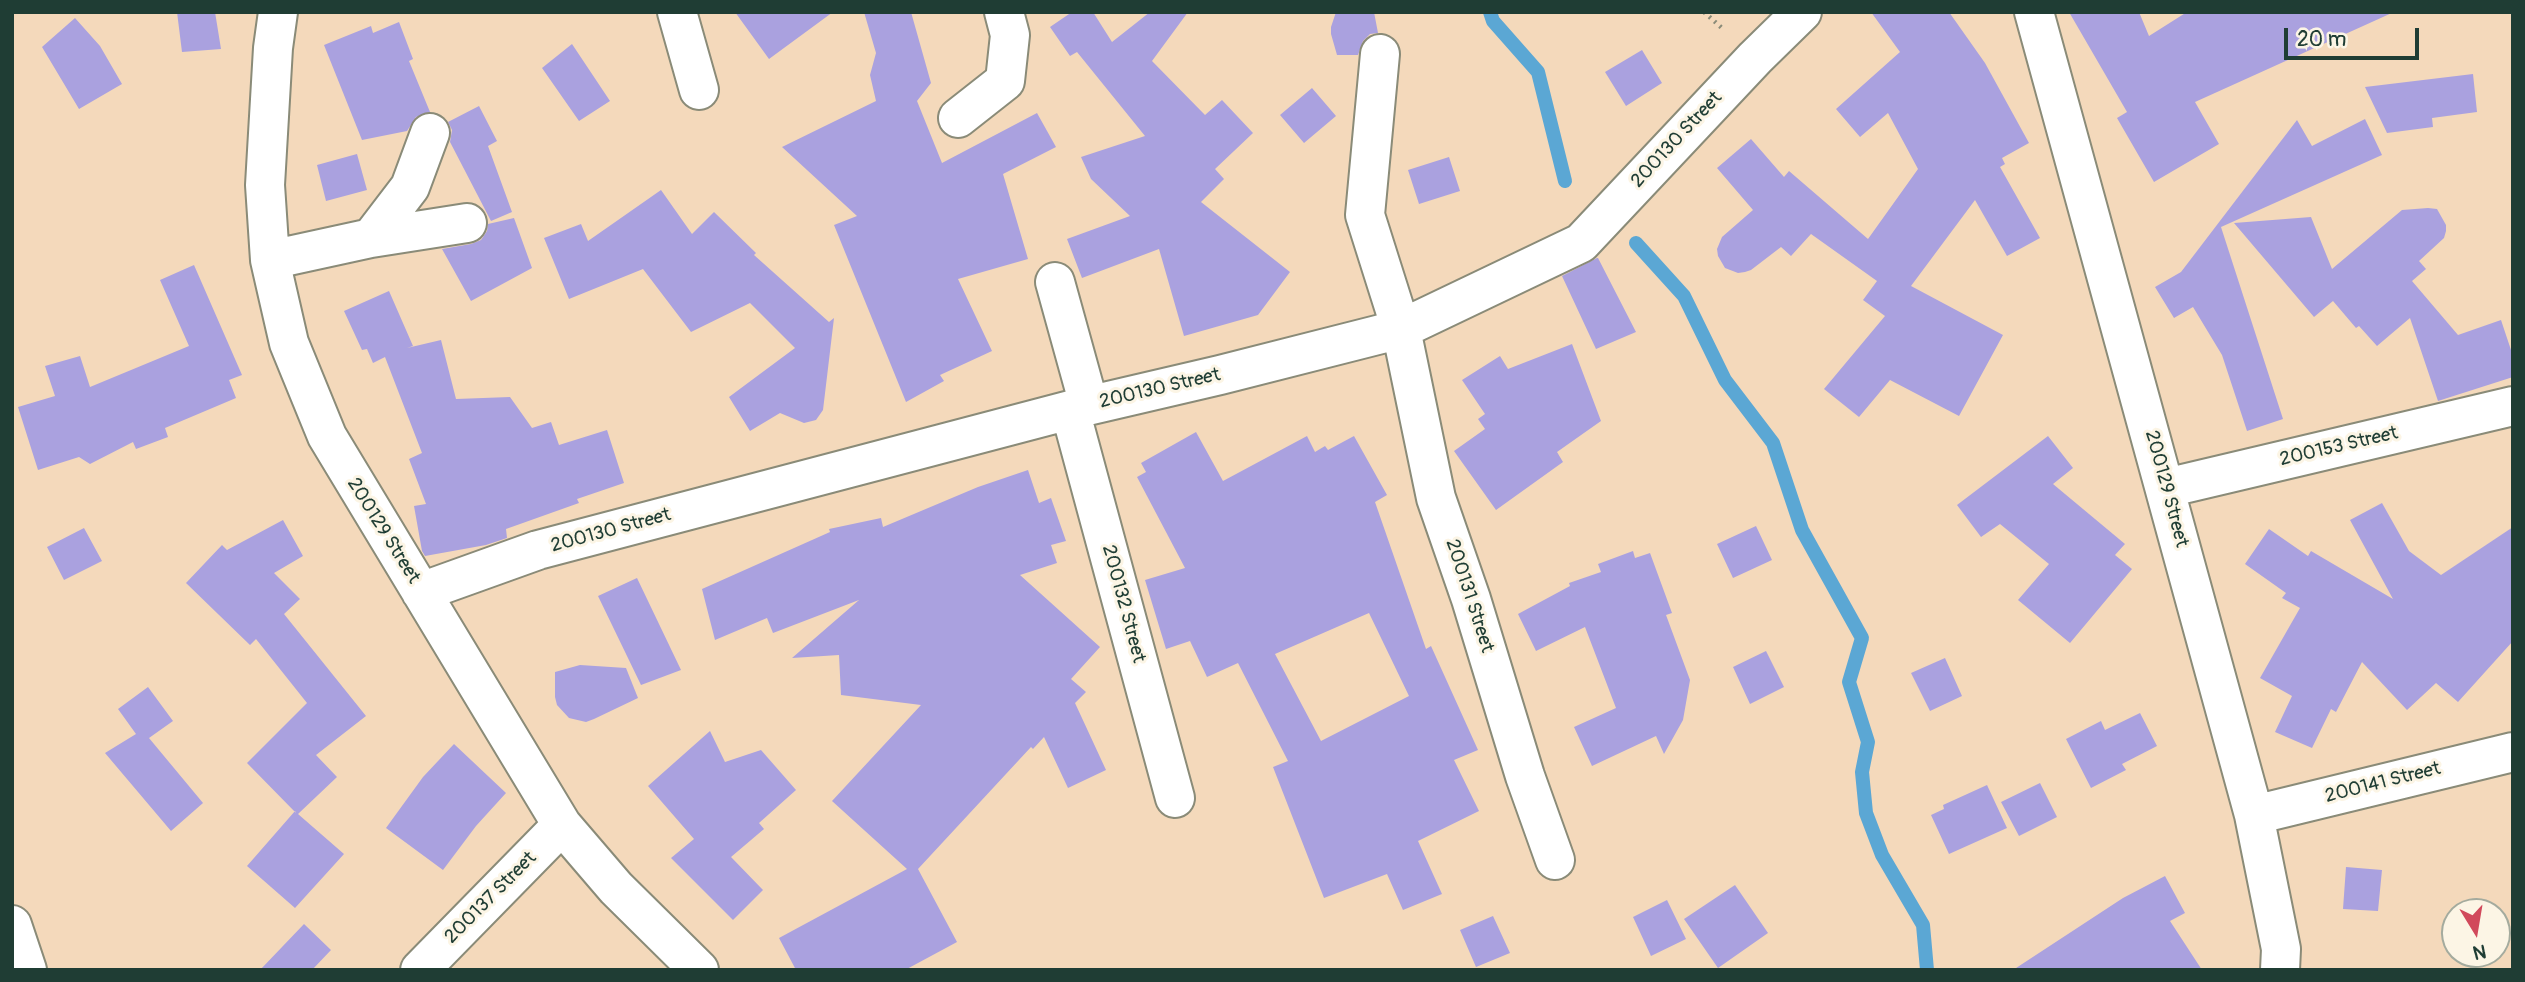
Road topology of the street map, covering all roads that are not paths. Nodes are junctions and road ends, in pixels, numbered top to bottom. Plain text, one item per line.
1 (278, 12) edge
2 (677, 12) edge
3 (1802, 12) edge
4 (2034, 12) edge
5 (1007, 24) edge
6 (1380, 54) dead end
7 (699, 90) dead end
8 (958, 118) dead end
9 (430, 134) dead end
10 (467, 223) dead end
11 (371, 238) junction
12 (271, 260) junction
13 (1055, 282) dead end
14 (1401, 329) junction
15 (2513, 406) edge
16 (1079, 407) junction
17 (2166, 488) junction
18 (421, 592) junction
19 (2513, 752) edge
20 (1175, 798) dead end
21 (2254, 815) junction
22 (562, 825) junction
23 (1555, 860) dead end
24 (12, 925) edge
25 (27, 970) edge
26 (420, 970) edge
27 (699, 970) edge
28 (2280, 970) edge

1 - 12 street, 200129 Street
2 - 7 street
3 - 14 street, 200130 Street
4 - 17 street, 200129 Street
5 - 8 street
6 - 14 street, 200131 Street
9 - 11 street
10 - 11 street
11 - 12 street
12 - 18 street, 200129 Street
13 - 16 street, 200132 Street
14 - 16 street, 200130 Street
14 - 23 street, 200131 Street
15 - 17 street, 200153 Street
16 - 18 street, 200130 Street
16 - 20 street, 200132 Street
17 - 21 street, 200129 Street
18 - 22 street, 200129 Street
19 - 21 street, 200141 Street
21 - 28 street, 200129 Street
22 - 26 street, 200137 Street
22 - 27 street, 200129 Street
24 - 25 street

